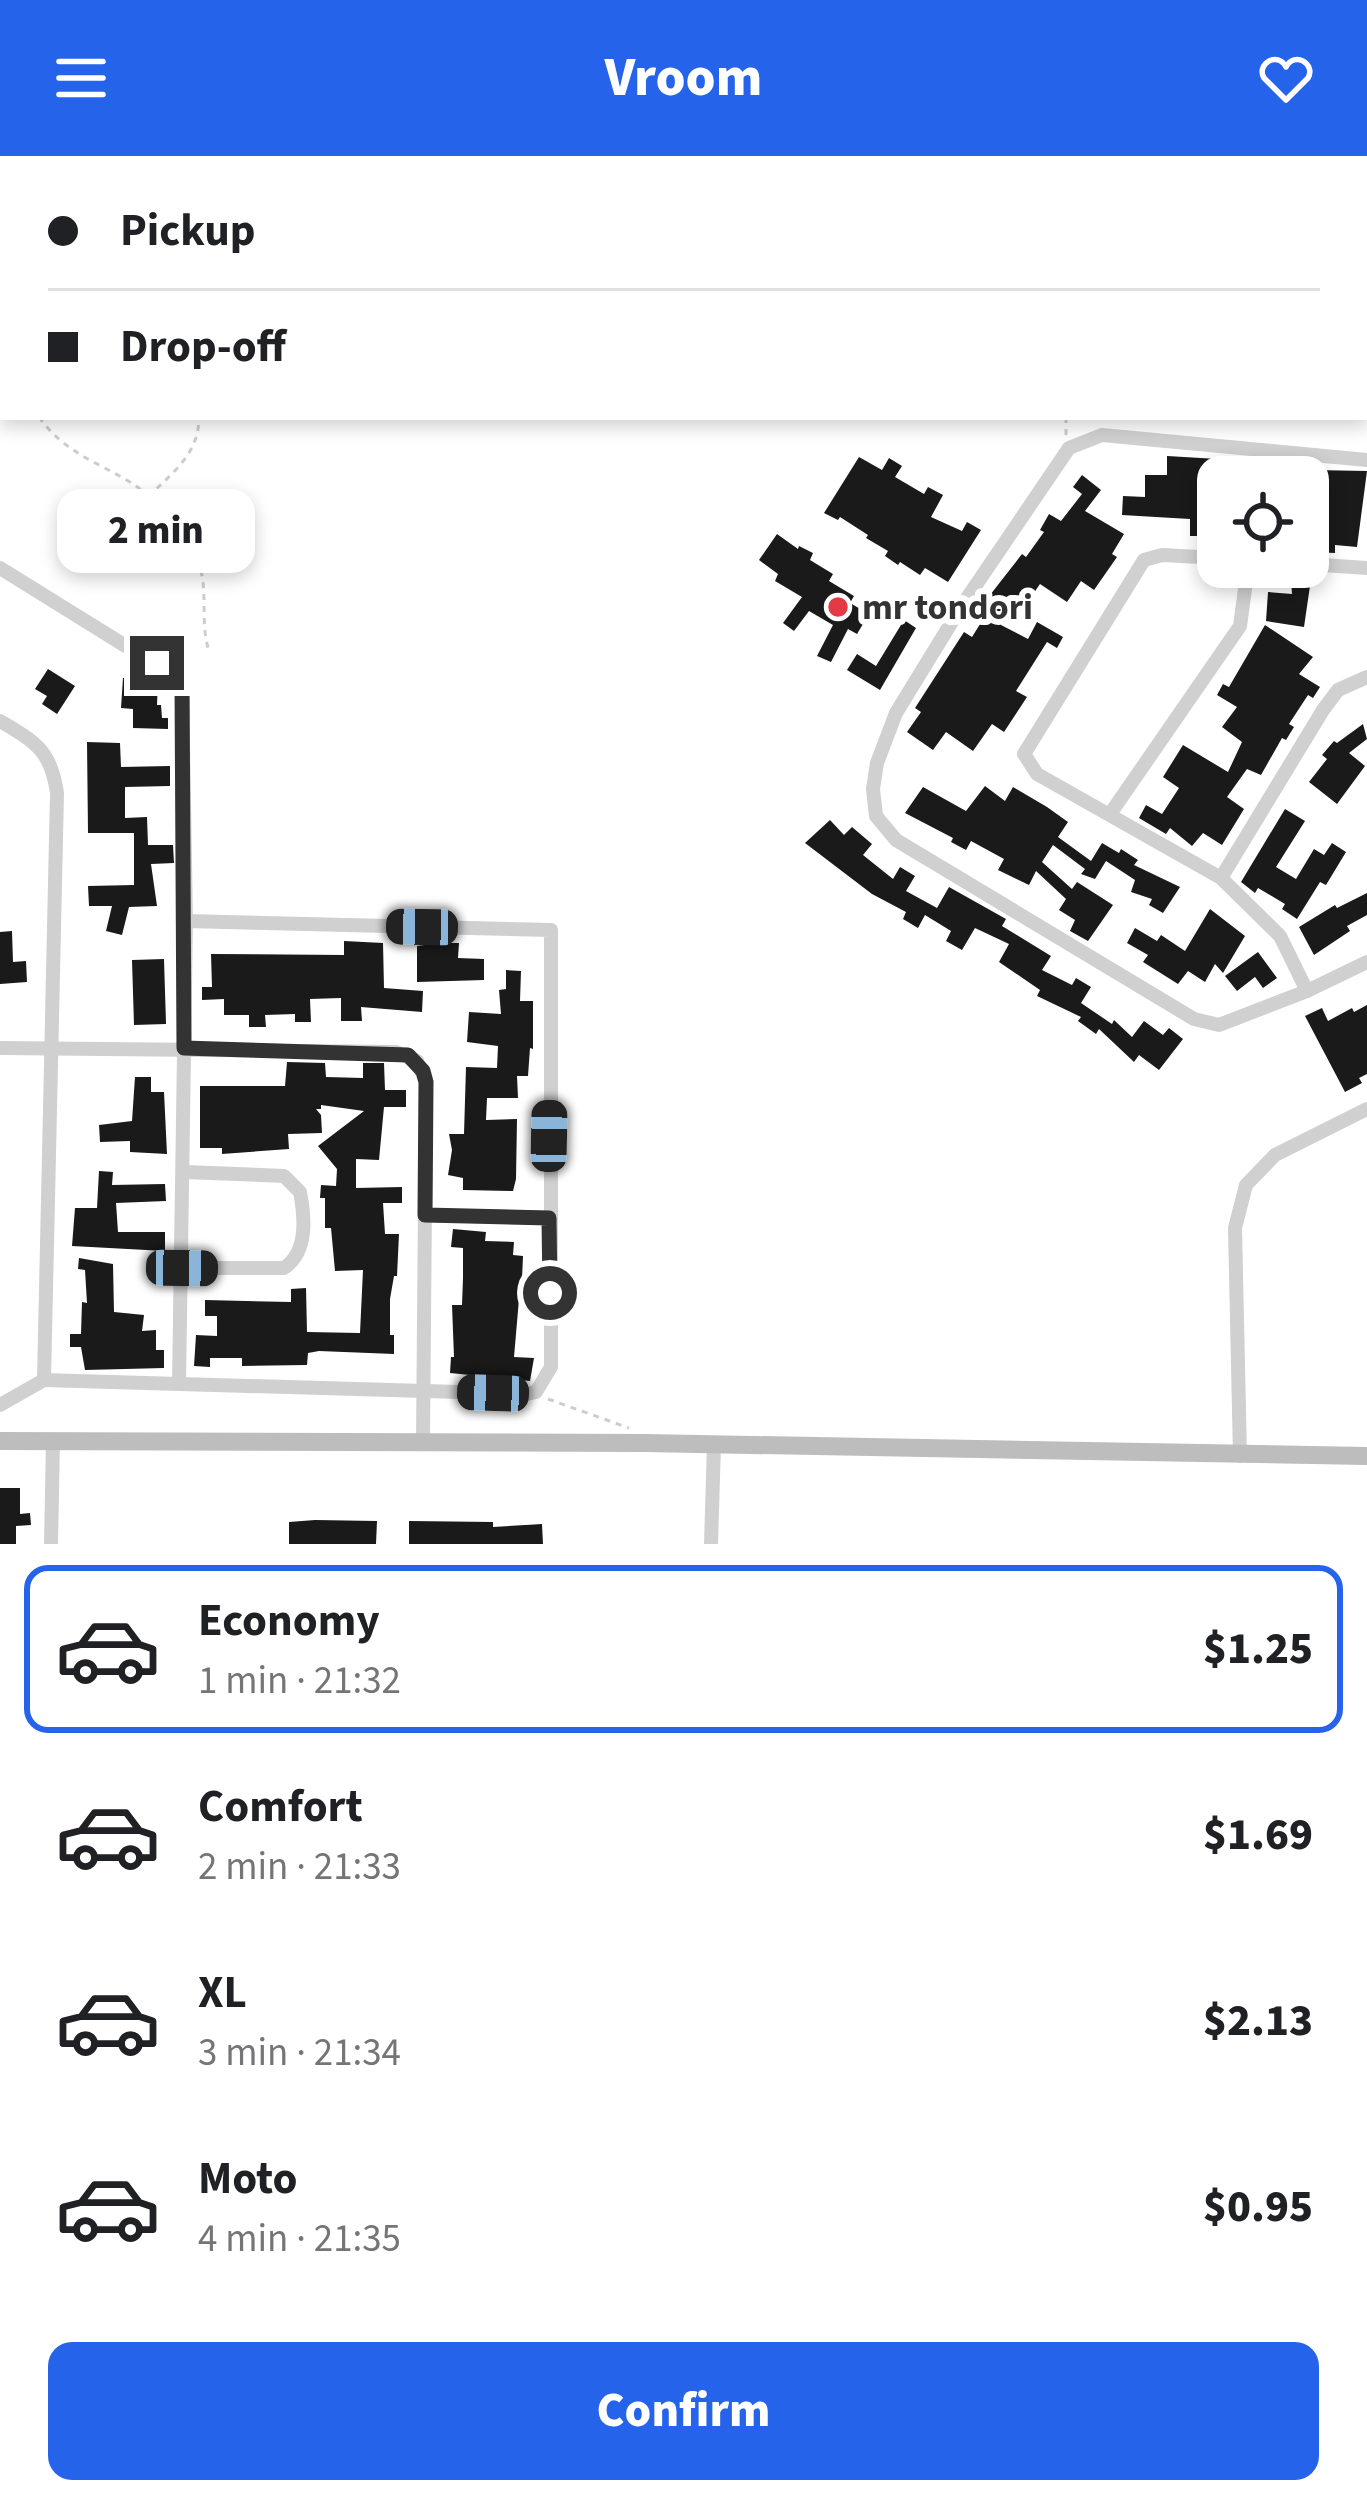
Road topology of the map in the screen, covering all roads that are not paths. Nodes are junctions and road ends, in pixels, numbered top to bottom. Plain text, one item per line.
1 (1367, 460) edge
2 (1197, 557) edge
3 (1329, 565) edge
4 (0, 568) edge
5 (1367, 568) edge
6 (1245, 588) edge
7 (1367, 677) edge
8 (0, 721) edge
9 (1110, 814) junction
10 (1220, 878) junction
11 (186, 921) junction
12 (1367, 962) edge
13 (1307, 991) junction
14 (0, 1048) edge
15 (184, 1048) junction
16 (50, 1050) junction
17 (1367, 1109) edge
18 (185, 1172) junction
19 (425, 1215) junction
20 (549, 1218) junction
21 (182, 1268) junction
22 (44, 1380) junction
23 (179, 1384) junction
24 (424, 1391) junction
25 (0, 1405) edge
26 (0, 1441) edge
27 (53, 1441) junction
28 (423, 1442) junction
29 (715, 1444) junction
30 (1240, 1456) junction
31 (1367, 1456) edge
32 (51, 1544) edge
33 (711, 1544) edge

1 - 13 street
2 - 9 street
3 - 5 street
4 - 11 street
6 - 9 street
7 - 10 street
8 - 16 street
9 - 10 street
10 - 13 street
11 - 15 street
11 - 20 street
12 - 13 street
14 - 16 street
15 - 16 street
15 - 18 street
15 - 19 street
16 - 22 street
17 - 30 street
18 - 21 street
18 - 21 street
19 - 20 street
19 - 24 street
20 - 24 street
21 - 23 street
22 - 23 street
22 - 25 street
23 - 24 street
24 - 28 street
26 - 27 street
27 - 28 street
27 - 32 street
28 - 29 street
29 - 30 street
29 - 33 street
30 - 31 street

